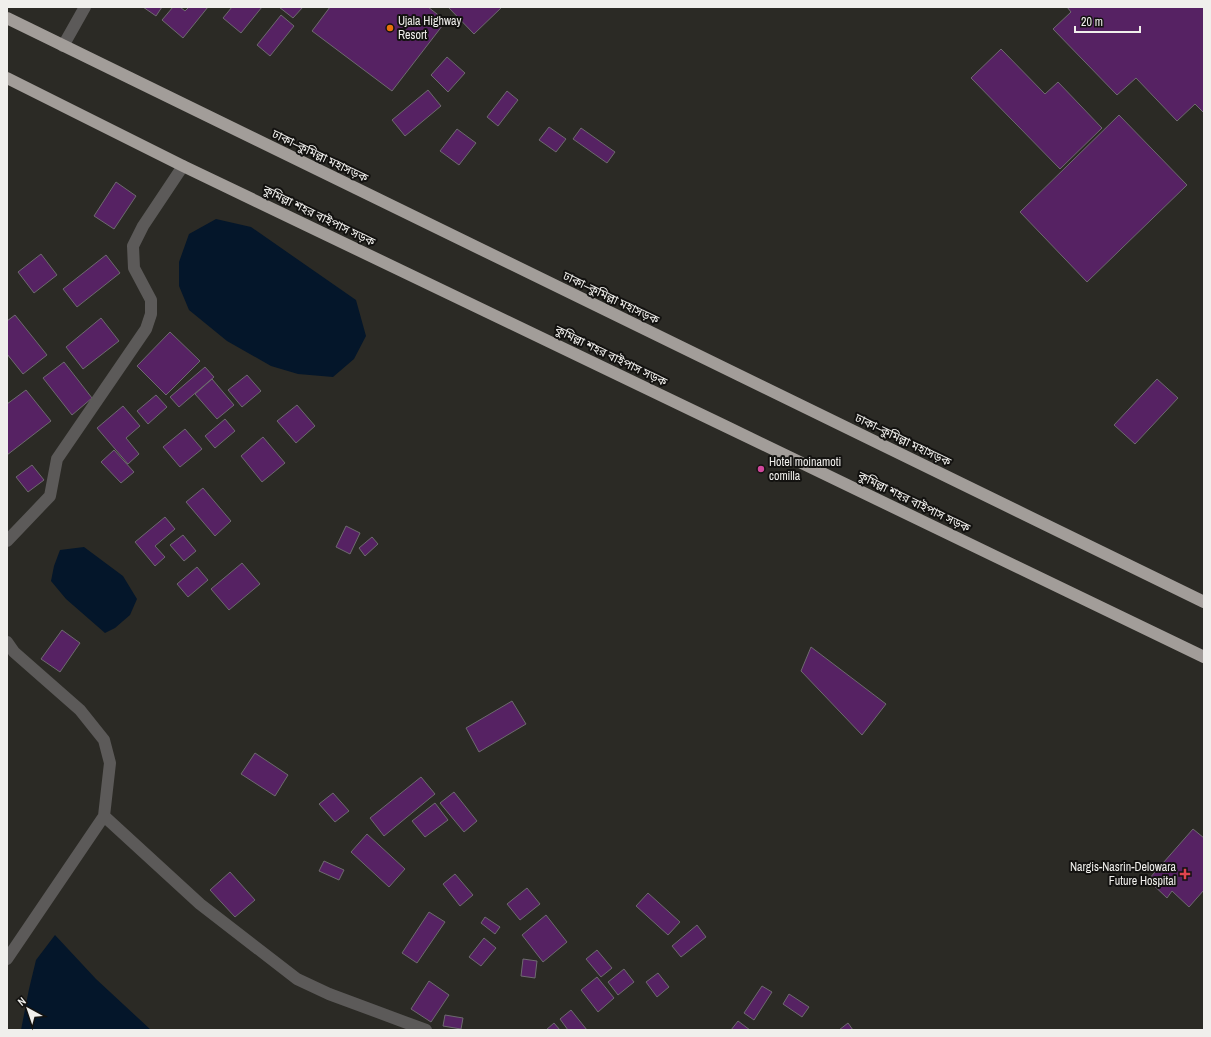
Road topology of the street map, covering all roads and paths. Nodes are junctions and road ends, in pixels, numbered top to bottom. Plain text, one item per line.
1 (86, 7) edge
2 (7, 18) edge
3 (63, 46) junction
4 (7, 78) edge
5 (183, 166) junction
6 (7, 541) edge
7 (1204, 602) edge
8 (7, 642) edge
9 (1204, 657) edge
10 (104, 816) junction
11 (7, 959) edge
12 (426, 1030) edge

1 - 3 street
2 - 3 highway, ঢাকা–কুমিল্লা মহাসড়ক
3 - 7 highway, ঢাকা–কুমিল্লা মহাসড়ক
4 - 5 highway, কুমিল্লা শহর বাইপাস সড়ক
5 - 6 street
5 - 9 highway, কুমিল্লা শহর বাইপাস সড়ক
8 - 10 street
10 - 11 street
10 - 12 street

